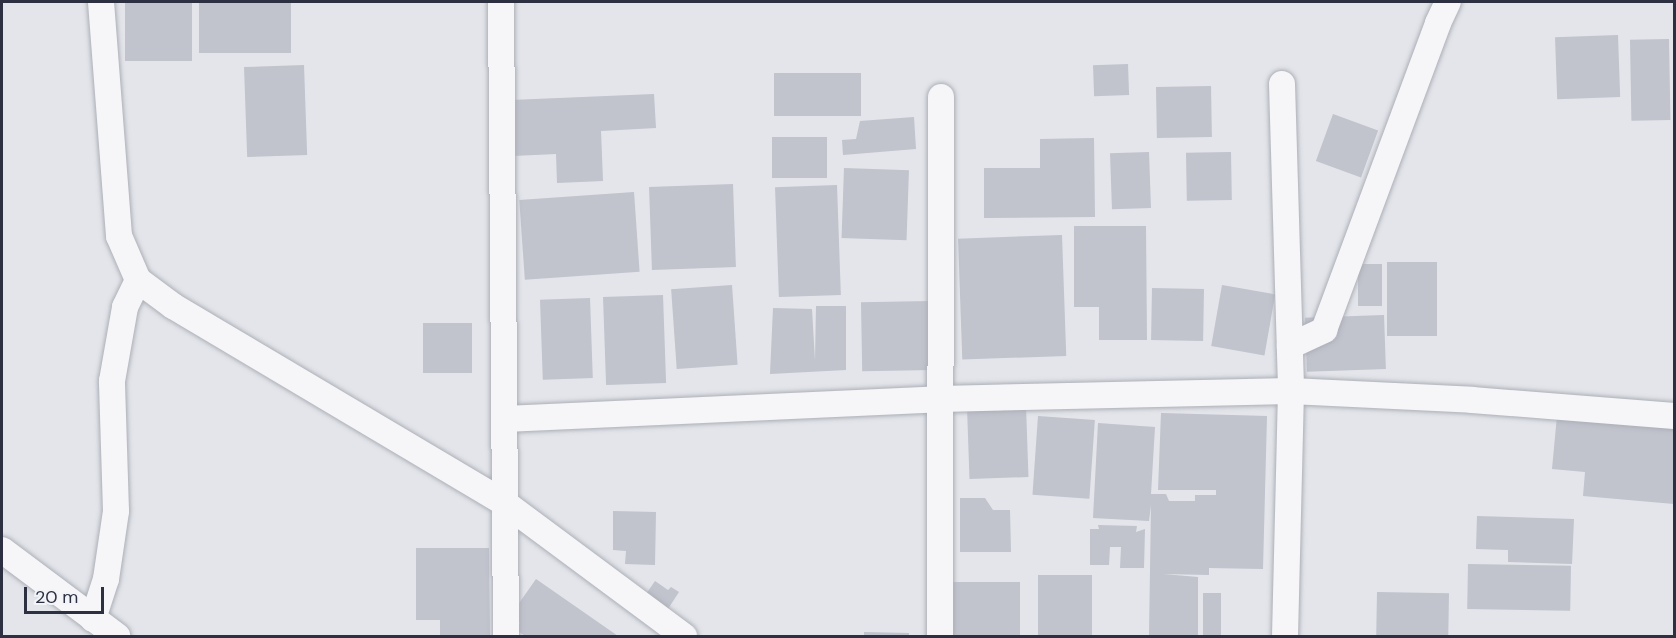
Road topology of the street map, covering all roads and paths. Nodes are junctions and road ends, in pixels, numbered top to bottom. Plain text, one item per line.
1 (101, 2) edge
2 (501, 2) edge
3 (1448, 2) edge
4 (1282, 84) dead end
5 (942, 97) dead end
6 (138, 280) junction
7 (1290, 346) junction
8 (1291, 391) junction
9 (940, 399) junction
10 (1674, 416) edge
11 (504, 419) junction
12 (506, 504) junction
13 (2, 550) edge
14 (93, 619) junction
15 (117, 636) edge
16 (506, 636) edge
17 (684, 636) edge
18 (940, 636) edge
19 (1285, 636) edge

1 - 6 street
2 - 11 street
3 - 7 street
4 - 7 street
5 - 9 street
6 - 12 street
6 - 14 street
7 - 8 street
8 - 9 street
8 - 10 street
8 - 19 street
9 - 11 street
9 - 18 street
11 - 12 street
12 - 16 street
12 - 17 street
13 - 14 street
14 - 15 street

